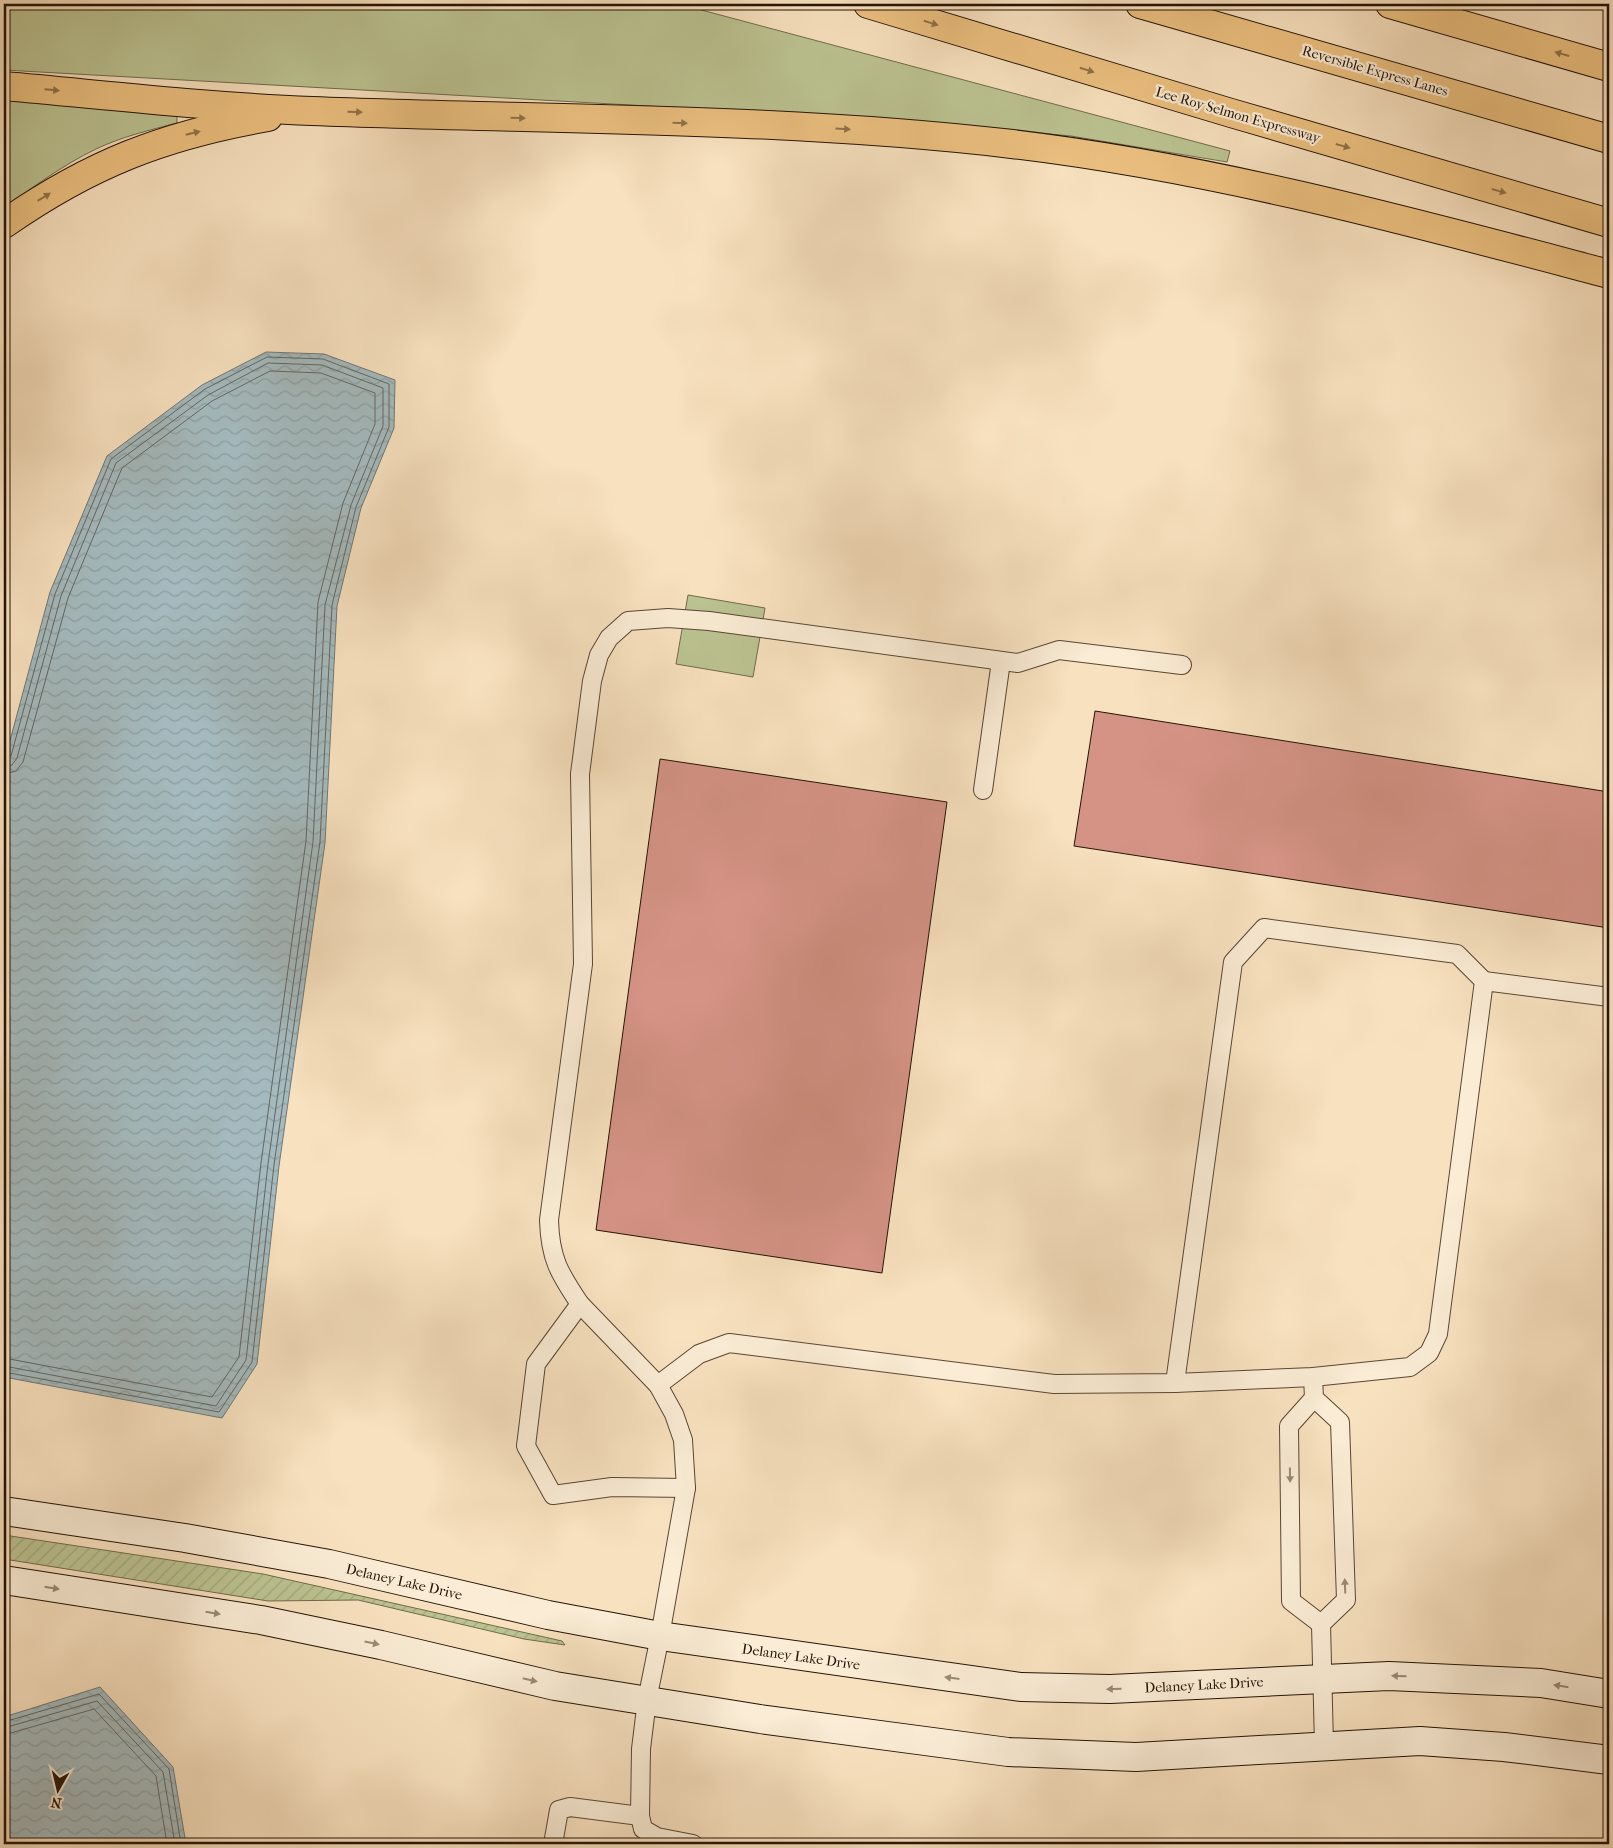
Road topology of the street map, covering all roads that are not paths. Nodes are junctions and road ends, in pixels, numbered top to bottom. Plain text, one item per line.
1 (868, 4) edge
2 (1140, 4) edge
3 (1390, 4) edge
4 (1609, 67) edge
5 (4, 86) edge
6 (307, 111) junction
7 (1609, 139) edge
8 (1609, 223) edge
9 (4, 224) edge
10 (1609, 274) edge
11 (1001, 661) junction
12 (1182, 665) dead end
13 (984, 790) dead end
14 (1484, 981) junction
15 (1609, 997) edge
16 (580, 1304) junction
17 (1313, 1377) junction
18 (1175, 1384) junction
19 (658, 1385) junction
20 (1314, 1398) junction
21 (686, 1488) junction
22 (4, 1511) edge
23 (4, 1580) edge
24 (1320, 1624) junction
25 (660, 1636) junction
26 (1323, 1678) junction
27 (1609, 1694) edge
28 (646, 1700) junction
29 (1324, 1745) junction
30 (1609, 1760) edge
31 (640, 1816) junction
32 (553, 1844) edge
33 (693, 1844) edge

1 -> 8 highway, Lee Roy Selmon Expressway
2 - 7 highway, Reversible Express Lanes
4 -> 3 highway
5 -> 6 highway
9 -> 6 highway
6 -> 10 highway
11 - 12 lane
11 - 13 lane
11 - 16 lane
14 - 15 lane
14 - 17 lane
14 - 18 lane
16 - 19 lane
16 - 21 lane
17 - 18 lane
17 - 20 lane
18 - 19 lane
19 - 21 lane
24 -> 20 lane
20 -> 24 lane
21 - 25 lane
22 - 25 street, Delaney Lake Drive
23 -> 28 street
24 - 26 lane
26 -> 25 street, Delaney Lake Drive
25 - 28 lane
27 -> 26 street, Delaney Lake Drive
26 - 29 lane
28 - 29 street
28 - 31 lane
29 - 30 street
31 - 32 lane
31 - 33 lane

